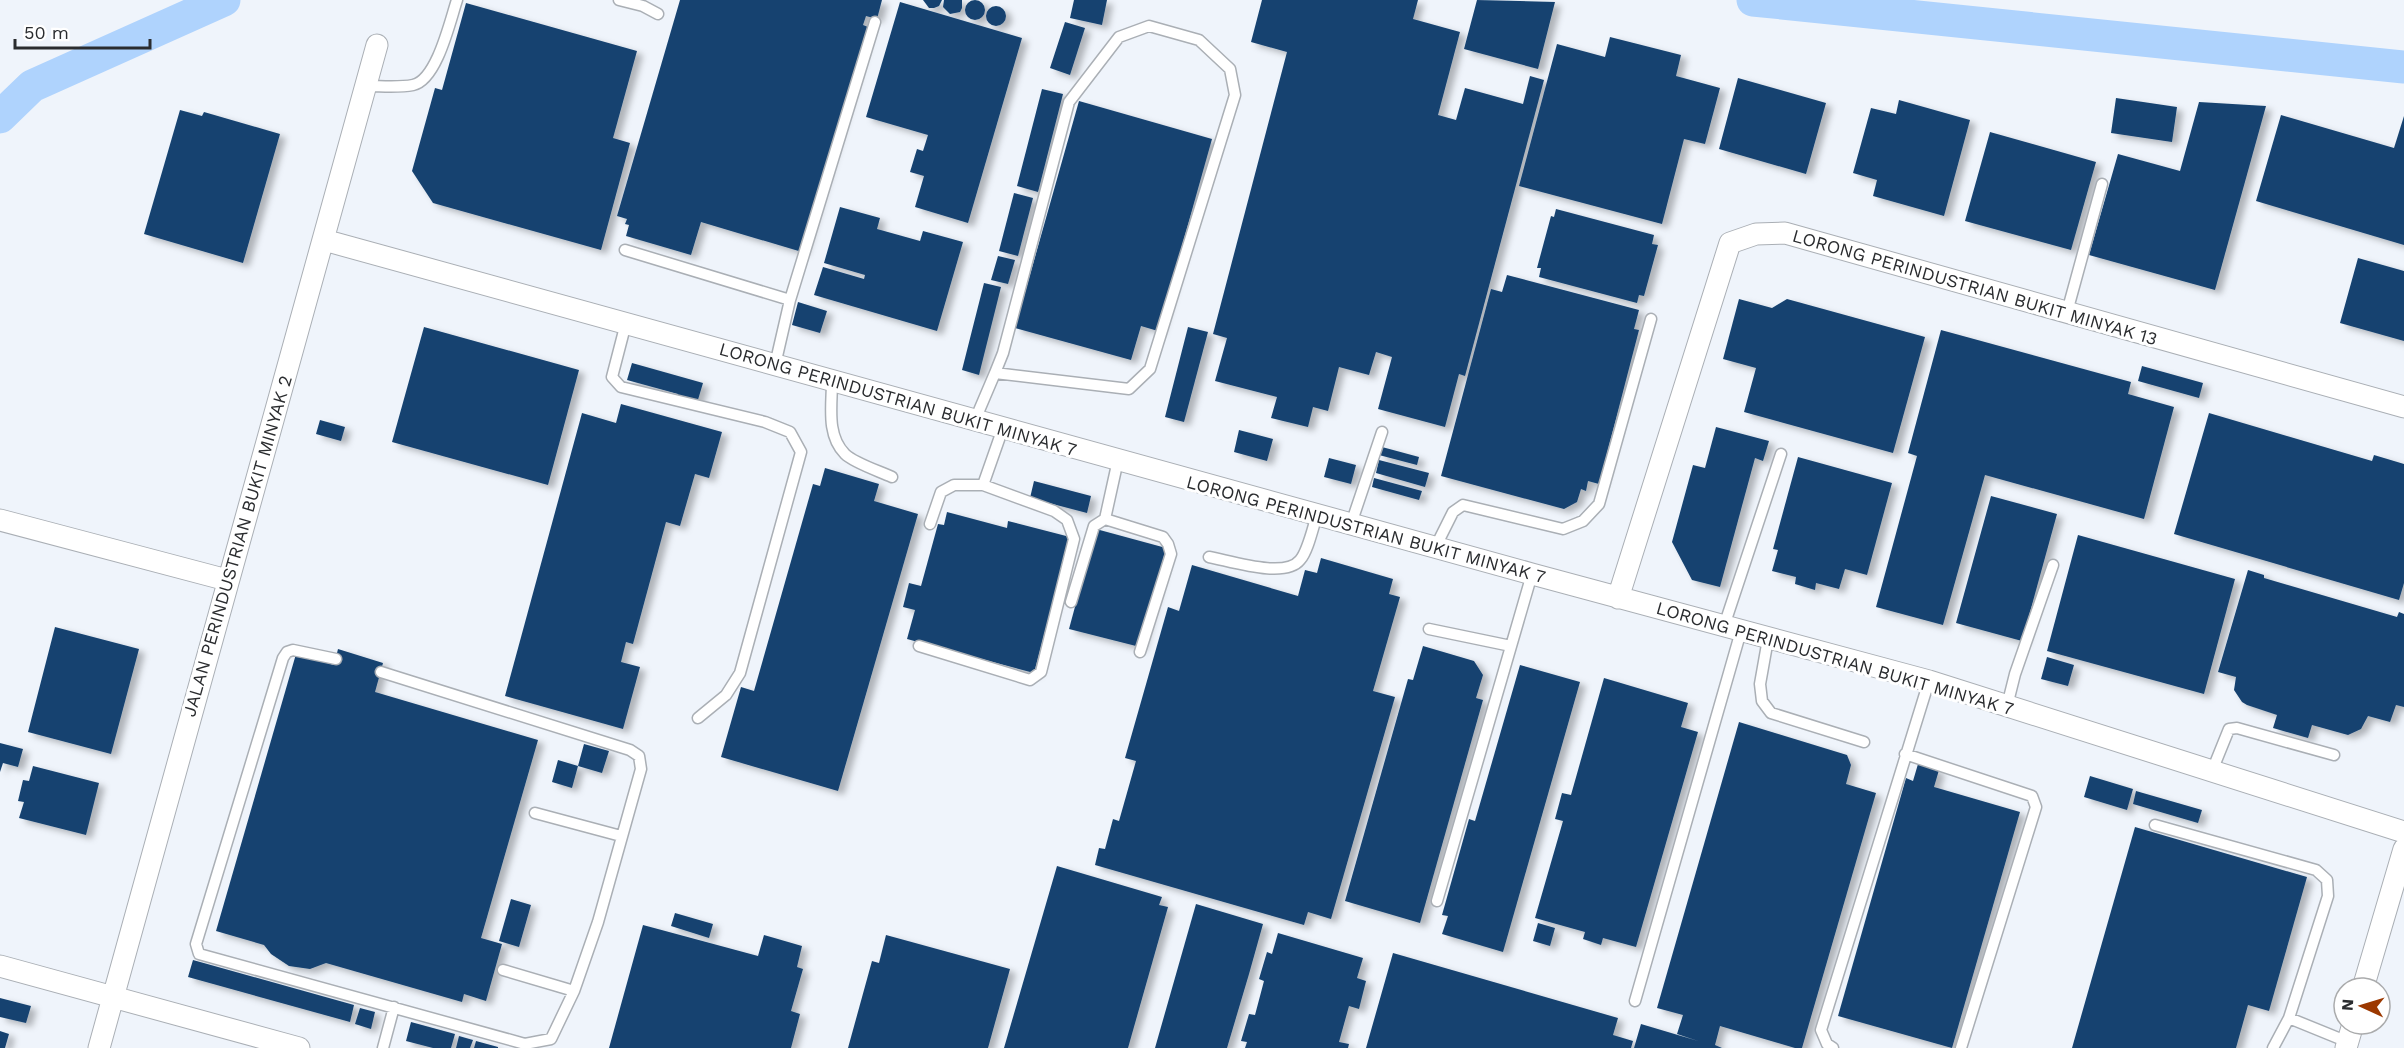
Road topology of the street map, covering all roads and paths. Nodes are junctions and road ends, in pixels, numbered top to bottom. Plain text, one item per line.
1 (457, 0) edge
2 (619, 0) edge
3 (658, 15) dead end
4 (875, 22) dead end
5 (377, 45) dead end
6 (366, 86) junction
7 (2102, 184) dead end
8 (324, 240) junction
9 (626, 250) dead end
10 (790, 300) junction
11 (2067, 312) junction
12 (1651, 320) dead end
13 (626, 323) junction
14 (775, 365) junction
15 (995, 373) junction
16 (832, 381) junction
17 (2404, 407) edge
18 (975, 420) junction
19 (1003, 428) junction
20 (1382, 432) dead end
21 (1780, 454) dead end
22 (1118, 460) junction
23 (892, 477) dead end
24 (983, 485) junction
25 (1317, 515) junction
26 (1105, 519) junction
27 (0, 520) edge
28 (930, 524) dead end
29 (1351, 524) junction
30 (1436, 548) junction
31 (1209, 557) dead end
32 (2053, 565) dead end
33 (1532, 574) junction
34 (227, 580) junction
35 (1618, 598) junction
36 (1071, 602) dead end
37 (1429, 629) dead end
38 (1733, 629) junction
39 (1768, 639) junction
40 (919, 646) dead end
41 (1511, 646) junction
42 (1140, 652) dead end
43 (336, 659) dead end
44 (381, 672) dead end
45 (1929, 681) junction
46 (2007, 706) junction
47 (698, 718) dead end
48 (1864, 742) dead end
49 (1905, 754) junction
50 (2334, 755) dead end
51 (2212, 771) junction
52 (535, 813) dead end
53 (2155, 825) dead end
54 (2404, 832) edge
55 (621, 836) junction
56 (2404, 849) edge
57 (1437, 901) dead end
58 (0, 966) edge
59 (503, 970) dead end
60 (2367, 976) edge
61 (574, 992) junction
62 (112, 997) junction
63 (1635, 1001) dead end
64 (394, 1007) junction
65 (2289, 1018) junction
66 (2349, 1038) edge
67 (99, 1048) edge
68 (299, 1048) edge
69 (383, 1048) edge
70 (1833, 1048) edge
71 (1961, 1048) edge
72 (2273, 1048) edge

1 - 6 lane
2 - 3 lane
4 - 10 lane
5 - 6 street, JALAN PERINDUSTRIAN BUKIT MINYAK 2
6 - 8 street, JALAN PERINDUSTRIAN BUKIT MINYAK 2
7 - 11 lane
8 - 13 street, LORONG PERINDUSTRIAN BUKIT MINYAK 7
8 - 34 street, JALAN PERINDUSTRIAN BUKIT MINYAK 2
9 - 10 lane
10 - 14 lane
11 - 17 street, LORONG PERINDUSTRIAN BUKIT MINYAK 13
11 - 35 street, LORONG PERINDUSTRIAN BUKIT MINYAK 13
12 - 30 lane
13 - 14 street, LORONG PERINDUSTRIAN BUKIT MINYAK 7
13 - 47 lane
14 - 16 street, LORONG PERINDUSTRIAN BUKIT MINYAK 7
15 - 15 lane
15 - 18 lane
16 - 18 street, LORONG PERINDUSTRIAN BUKIT MINYAK 7
16 - 23 lane
18 - 19 street, LORONG PERINDUSTRIAN BUKIT MINYAK 7
19 - 22 street, LORONG PERINDUSTRIAN BUKIT MINYAK 7
19 - 24 lane
20 - 29 lane
21 - 38 lane
22 - 25 street, LORONG PERINDUSTRIAN BUKIT MINYAK 7
22 - 26 lane
24 - 28 lane
24 - 40 lane
25 - 29 street, LORONG PERINDUSTRIAN BUKIT MINYAK 7
25 - 31 lane
26 - 36 lane
26 - 42 lane
27 - 34 street
29 - 30 street, LORONG PERINDUSTRIAN BUKIT MINYAK 7
30 - 33 street, LORONG PERINDUSTRIAN BUKIT MINYAK 7
32 - 46 lane
33 - 35 street, LORONG PERINDUSTRIAN BUKIT MINYAK 7
33 - 41 lane
34 - 62 street, JALAN PERINDUSTRIAN BUKIT MINYAK 2
35 - 38 street, LORONG PERINDUSTRIAN BUKIT MINYAK 7
37 - 41 lane
38 - 39 street, LORONG PERINDUSTRIAN BUKIT MINYAK 7
38 - 63 lane
39 - 45 street, LORONG PERINDUSTRIAN BUKIT MINYAK 7
39 - 48 lane
41 - 57 lane
43 - 64 lane
44 - 55 lane
45 - 46 street, LORONG PERINDUSTRIAN BUKIT MINYAK 7
45 - 49 lane
46 - 51 street, LORONG PERINDUSTRIAN BUKIT MINYAK 7
49 - 70 lane
49 - 71 lane
50 - 51 lane
51 - 54 street, LORONG PERINDUSTRIAN BUKIT MINYAK 7
52 - 55 lane
53 - 65 lane
55 - 61 lane
56 - 60 street
58 - 62 street
59 - 61 lane
61 - 64 lane
62 - 67 street, JALAN PERINDUSTRIAN BUKIT MINYAK 2
62 - 68 street
64 - 69 lane
65 - 66 lane
65 - 72 lane

